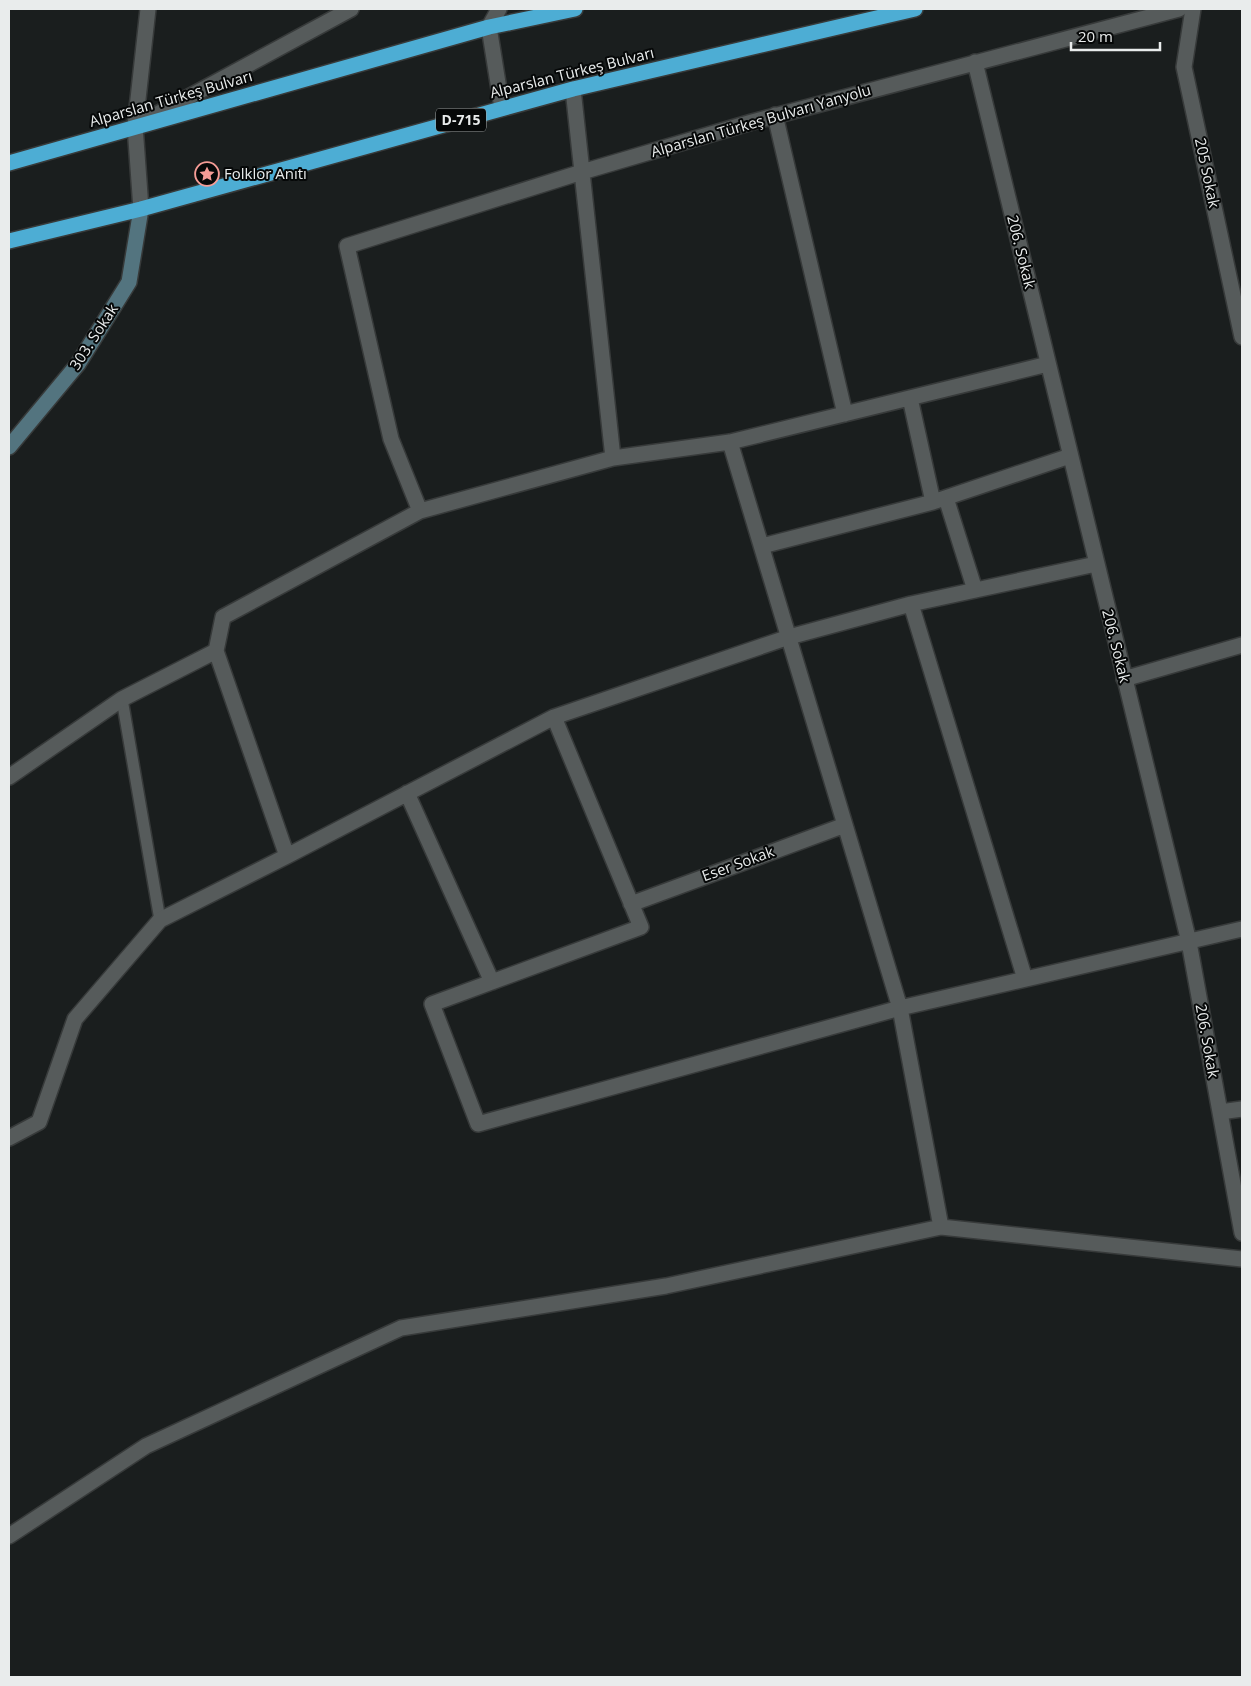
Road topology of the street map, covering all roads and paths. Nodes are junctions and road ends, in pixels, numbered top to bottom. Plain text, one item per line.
1 (148, 9) edge
2 (351, 9) edge
3 (499, 9) edge
4 (575, 9) edge
5 (915, 9) edge
6 (1179, 9) edge
7 (1193, 9) edge
8 (489, 27) junction
9 (975, 62) junction
10 (572, 89) junction
11 (502, 108) junction
12 (775, 116) junction
13 (135, 126) junction
14 (9, 164) edge
15 (582, 172) junction
16 (141, 209) junction
17 (9, 241) edge
18 (1242, 337) edge
19 (1048, 364) junction
20 (910, 398) junction
21 (845, 414) junction
22 (730, 442) junction
23 (9, 446) edge
24 (1070, 456) junction
25 (613, 458) junction
26 (940, 500) junction
27 (420, 511) junction
28 (762, 546) junction
29 (1096, 564) junction
30 (975, 590) junction
31 (911, 604) junction
32 (789, 637) junction
33 (1242, 645) edge
34 (216, 651) junction
35 (1124, 679) junction
36 (122, 699) junction
37 (554, 717) junction
38 (9, 776) edge
39 (408, 793) junction
40 (845, 825) junction
41 (287, 856) junction
42 (632, 904) junction
43 (160, 920) junction
44 (1242, 930) edge
45 (1189, 942) junction
46 (1025, 979) junction
47 (492, 982) junction
48 (900, 1008) junction
49 (1242, 1109) edge
50 (1220, 1112) junction
51 (9, 1138) edge
52 (941, 1227) junction
53 (1242, 1233) edge
54 (1242, 1259) edge
55 (9, 1536) edge

1 - 13 street
2 - 13 street
3 - 8 street
4 - 8 highway, Alparslan Türkeş Bulvarı
5 - 10 highway, Alparslan Türkeş Bulvarı / D-715
6 - 9 street, Alparslan Türkeş Bulvarı Yanyolu
7 - 18 street, 205 Sokak
8 - 11 street
8 - 13 highway, Alparslan Türkeş Bulvarı
9 - 12 street, Alparslan Türkeş Bulvarı Yanyolu
9 - 19 street, 206. Sokak
10 - 11 highway, Alparslan Türkeş Bulvarı / D-715
10 - 15 street
11 - 16 highway, Alparslan Türkeş Bulvarı / D-715
12 - 15 street, Alparslan Türkeş Bulvarı Yanyolu
12 - 21 street
13 - 14 highway, Alparslan Türkeş Bulvarı
13 - 16 street
15 - 25 street
15 - 27 street, Alparslan Türkeş Bulvarı Yanyolu
16 - 17 highway, Alparslan Türkeş Bulvarı / D-715
16 - 23 street, 303. Sokak
19 - 20 street
19 - 24 street, 206. Sokak
20 - 21 street
20 - 26 street
21 - 22 street
22 - 25 street
22 - 28 street
24 - 26 street
24 - 29 street, 206. Sokak
25 - 27 street
26 - 28 street
26 - 30 street
27 - 34 street
28 - 32 street
29 - 30 street
29 - 35 street, 206. Sokak
30 - 31 street
31 - 32 street
31 - 46 street
32 - 37 street
32 - 40 street
33 - 35 street
34 - 36 street
34 - 41 street
35 - 45 street, 206. Sokak
36 - 38 street
36 - 43 lane
37 - 39 street
37 - 42 street
39 - 41 street
39 - 47 street
40 - 42 street, Eser Sokak
40 - 48 street
41 - 43 street
42 - 47 street
43 - 51 street
44 - 45 street
45 - 46 street
45 - 50 street, 206. Sokak
46 - 48 street
47 - 48 street
48 - 52 street
49 - 50 street
50 - 53 street, 206. Sokak
52 - 54 street
52 - 55 street

